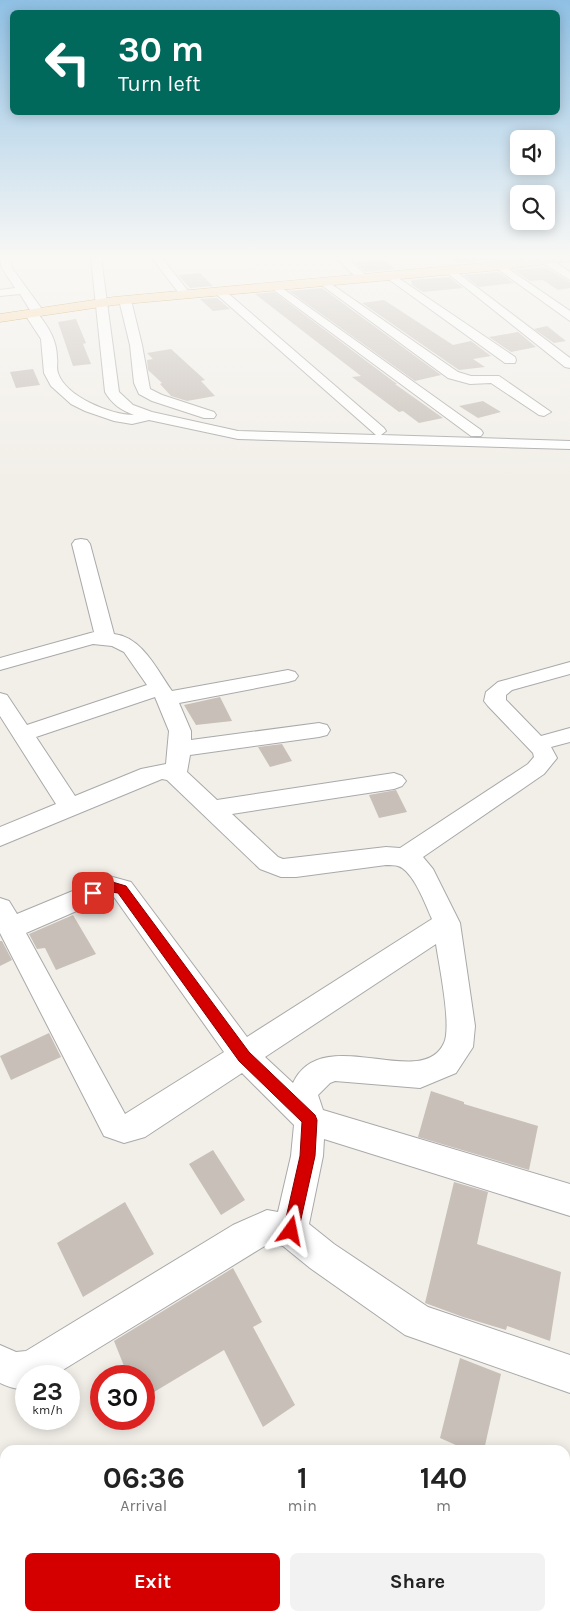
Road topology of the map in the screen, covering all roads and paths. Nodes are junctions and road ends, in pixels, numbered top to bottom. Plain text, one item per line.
1 (46, 334) edge
2 (112, 334) edge
3 (129, 334) edge
4 (268, 334) edge
5 (340, 334) edge
6 (396, 334) edge
7 (475, 334) edge
8 (533, 334) edge
9 (510, 360) dead end
10 (570, 364) edge
11 (544, 412) dead end
12 (148, 415) junction
13 (223, 419) dead end
14 (379, 431) dead end
15 (476, 433) dead end
16 (570, 445) edge
17 (81, 544) dead end
18 (105, 637) junction
19 (0, 664) edge
20 (570, 668) edge
21 (288, 676) dead end
22 (163, 694) junction
23 (0, 700) edge
24 (319, 730) dead end
25 (23, 734) junction
26 (570, 735) edge
27 (537, 744) junction
28 (178, 761) junction
29 (394, 781) dead end
30 (70, 806) junction
31 (212, 809) junction
32 (0, 837) edge
33 (404, 857) junction
34 (5, 918) edge
35 (447, 922) junction
36 (244, 1056) junction
37 (310, 1120) junction
38 (570, 1200) edge
39 (291, 1231) junction
40 (0, 1363) edge
41 (570, 1374) edge

1 - 12 street
2 - 12 street
3 - 13 street
4 - 14 street
5 - 15 street
6 - 11 street
7 - 9 street
8 - 10 street
12 - 16 street
17 - 18 street
18 - 19 street
18 - 22 street
20 - 27 street
21 - 22 street
22 - 25 street
22 - 28 street
23 - 25 street
24 - 28 street
25 - 30 street
26 - 27 street
27 - 33 street
28 - 30 street
28 - 31 street
29 - 31 street
30 - 32 street
31 - 33 street
33 - 35 street
34 - 36 street
34 - 36 street
35 - 36 street
35 - 37 street
36 - 37 street
37 - 38 street
37 - 39 street
39 - 40 street
39 - 41 street

